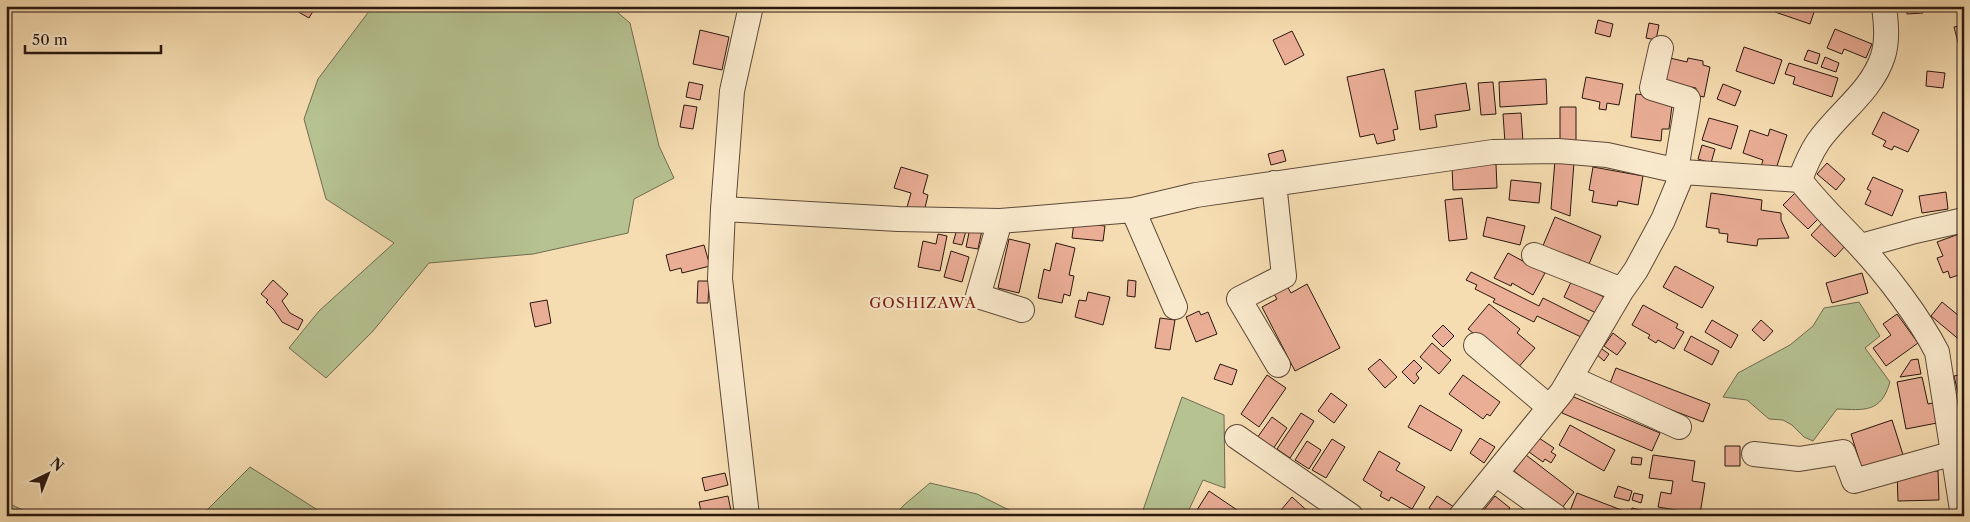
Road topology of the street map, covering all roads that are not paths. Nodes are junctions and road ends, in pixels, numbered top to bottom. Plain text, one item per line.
1 (751, 6) edge
2 (1884, 6) edge
3 (1661, 48) dead end
4 (1679, 171) junction
5 (1800, 180) junction
6 (1274, 183) junction
7 (723, 209) junction
8 (1133, 210) junction
9 (1964, 220) edge
10 (1000, 221) junction
11 (1861, 246) junction
12 (1534, 254) dead end
13 (1622, 290) junction
14 (1175, 307) dead end
15 (1022, 310) dead end
16 (1476, 345) dead end
17 (1278, 365) dead end
18 (1571, 378) junction
19 (1549, 407) junction
20 (1678, 427) dead end
21 (1237, 437) dead end
22 (1954, 452) junction
23 (1754, 454) dead end
24 (1496, 474) junction
25 (747, 516) edge
26 (1351, 516) edge
27 (1461, 516) edge
28 (1555, 516) edge
29 (1963, 516) edge

1 - 7 street
2 - 5 street
3 - 4 street
4 - 5 street
4 - 6 street
4 - 13 street
5 - 11 street
6 - 8 street
6 - 17 street
7 - 10 street
7 - 25 street
8 - 10 street
8 - 14 street
9 - 11 street
10 - 15 street
11 - 22 street
12 - 13 street
13 - 18 street
16 - 19 street
18 - 19 street
18 - 20 street
19 - 24 street
21 - 26 street
22 - 23 street
22 - 29 street
24 - 27 street
24 - 28 street

